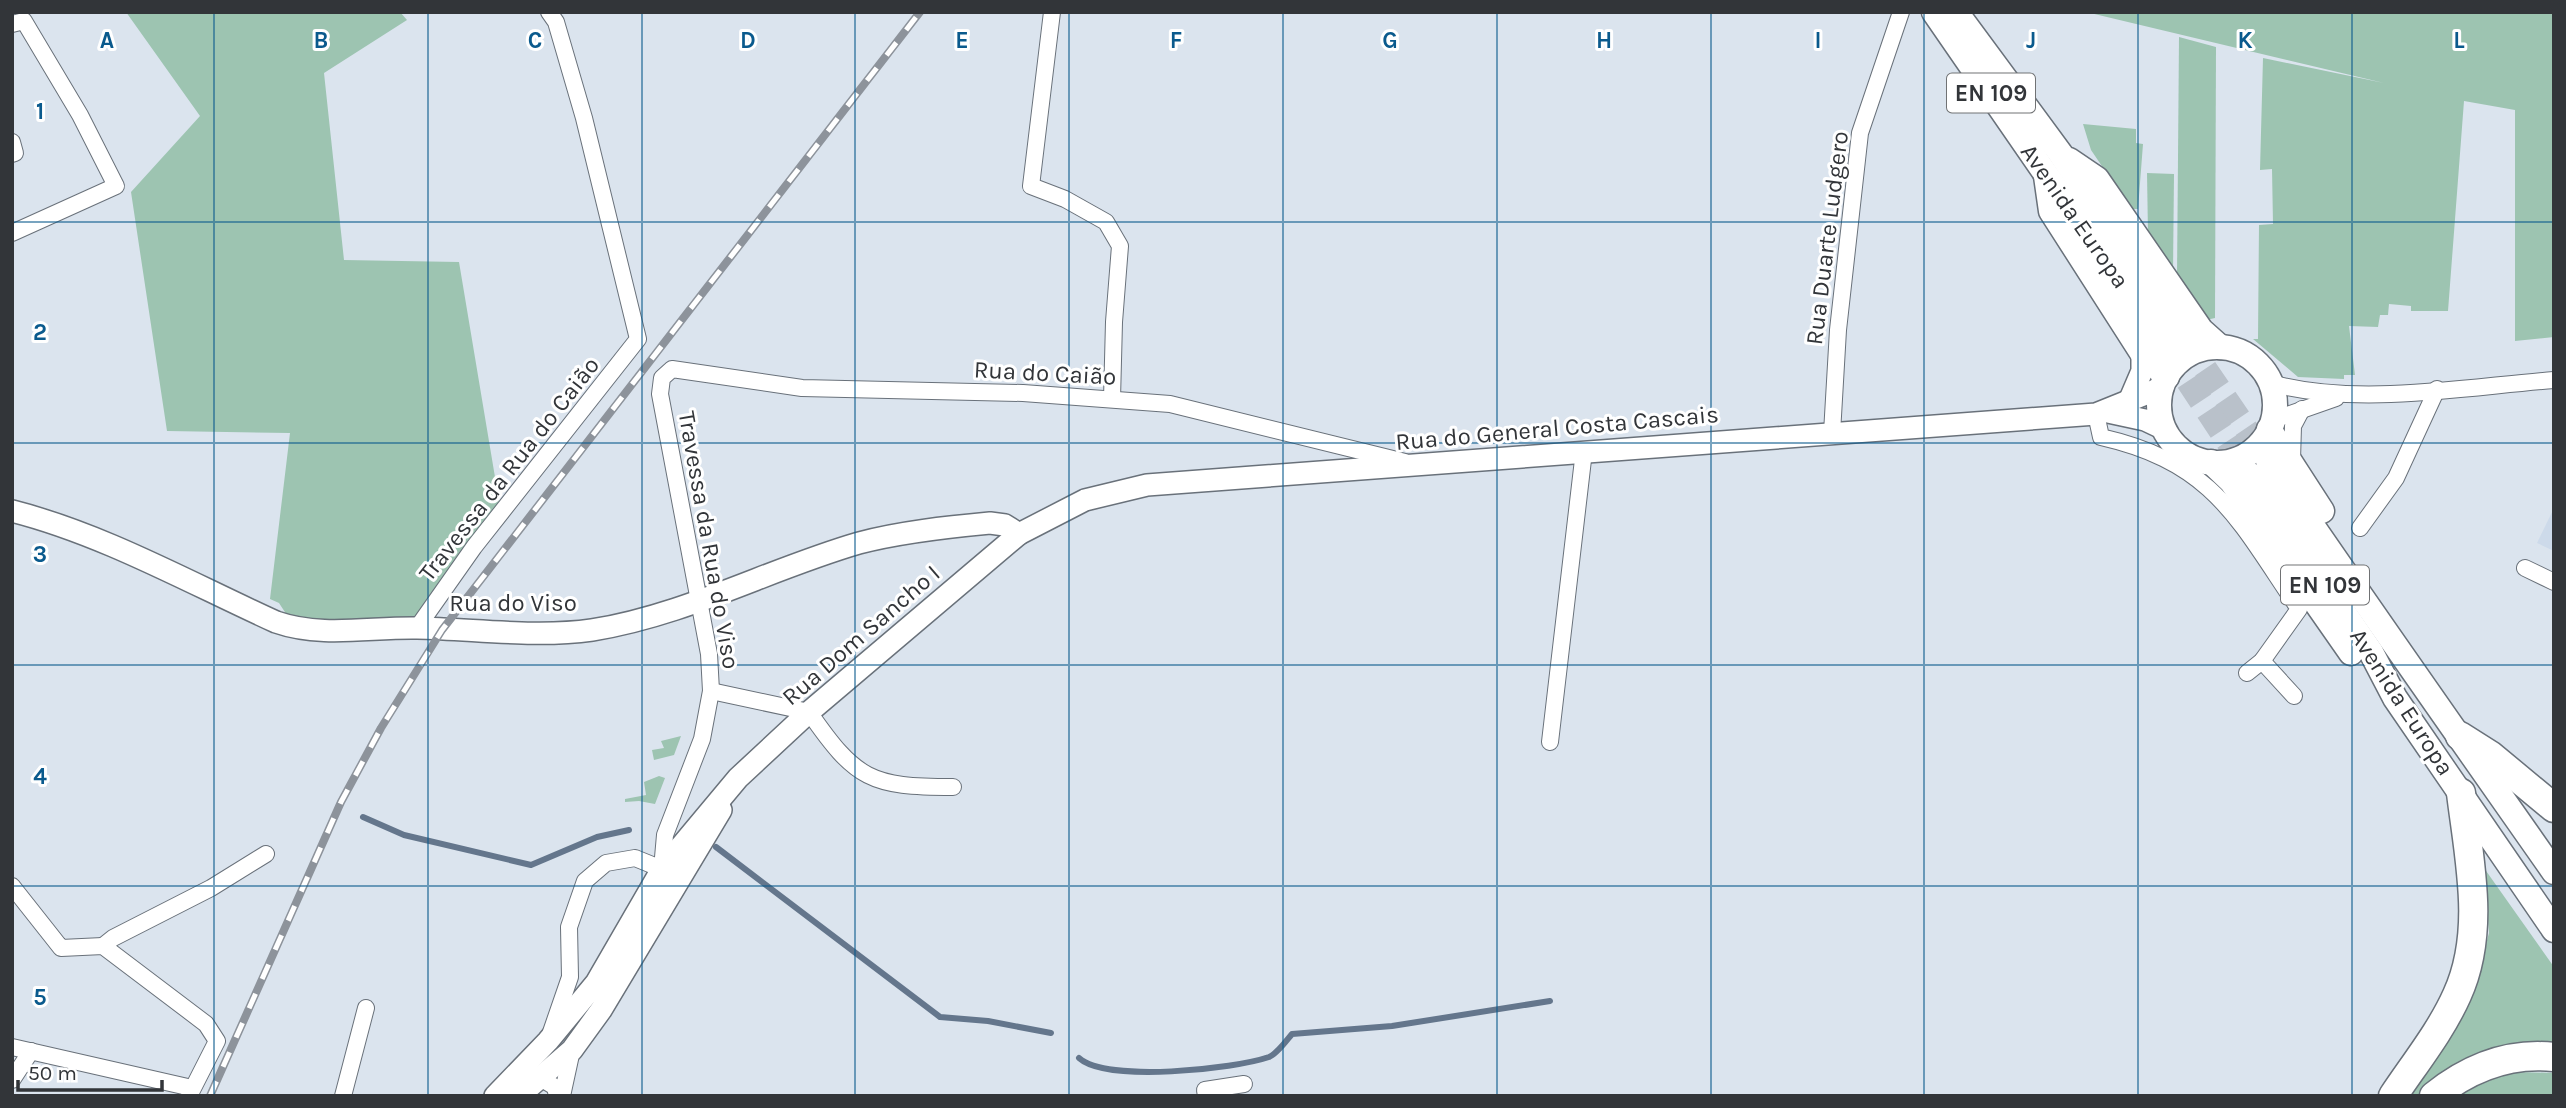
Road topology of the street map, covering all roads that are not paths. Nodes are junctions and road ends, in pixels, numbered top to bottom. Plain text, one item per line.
1 (549, 12) edge
2 (1052, 12) edge
3 (1901, 12) edge
4 (1934, 12) edge
5 (1956, 12) edge
6 (12, 24) edge
7 (12, 142) edge
8 (2060, 153) junction
9 (12, 154) edge
10 (2045, 176) junction
11 (12, 233) edge
12 (2220, 347) junction
13 (2142, 353) junction
14 (662, 378) joint
15 (2554, 380) edge
16 (2165, 382) junction
17 (2271, 383) junction
18 (2437, 389) junction
19 (2345, 396) junction
20 (1112, 399) junction
21 (2130, 399) junction
22 (2302, 409) junction
23 (2102, 413) junction
24 (2271, 424) junction
25 (2164, 429) junction
26 (1832, 433) junction
27 (1584, 451) junction
28 (2211, 463) junction
29 (1423, 466) junction
30 (2270, 466) junction
31 (12, 511) edge
32 (2360, 528) dead end
33 (1019, 534) junction
34 (2525, 568) dead end
35 (2554, 582) edge
36 (698, 603) junction
37 (417, 628) junction
38 (2262, 661) junction
39 (2247, 673) dead end
40 (711, 691) junction
41 (2294, 696) dead end
42 (2395, 698) junction
43 (809, 712) junction
44 (2460, 736) junction
45 (1550, 742) dead end
46 (738, 778) junction
47 (953, 787) dead end
48 (2461, 793) junction
49 (2554, 808) edge
50 (266, 854) dead end
51 (662, 869) junction
52 (2554, 872) edge
53 (12, 886) edge
54 (2554, 930) edge
55 (103, 946) junction
56 (596, 983) junction
57 (366, 1008) dead end
58 (548, 1041) junction
59 (12, 1046) edge
60 (572, 1050) junction
61 (31, 1051) junction
62 (2554, 1057) edge
63 (12, 1080) edge
64 (1244, 1084) dead end
65 (544, 1087) edge
66 (191, 1092) edge
67 (513, 1092) edge
68 (343, 1096) edge
69 (559, 1096) edge
70 (1206, 1096) edge
71 (2393, 1096) edge
72 (2434, 1096) edge

1 - 37 street, Travessa da Rua do Caião
2 - 20 street
3 - 26 street, Rua Duarte Ludgero
4 - 10 main road, Avenida Europa / EN 109
5 - 8 main road, Avenida Europa / EN 109
6 - 11 street
7 - 9 street
8 - 10 main road, Avenida Europa / EN 109
8 - 12 main road
10 - 13 main road
12 - 16 main road
12 - 17 main road
13 - 16 main road
13 - 21 main road
14 - 20 street, Rua do Caião
14 - 36 street, Travessa da Rua do Viso
15 - 18 street
16 - 21 main road, Rua do General Costa Cascais
16 - 25 main road
17 - 19 street
17 - 24 main road
18 - 19 street
18 - 32 street
19 - 22 street
20 - 29 street, Rua do Caião
21 - 23 main road, Rua do General Costa Cascais
22 - 24 street
22 - 30 street
23 - 25 main road, Rua do General Costa Cascais
23 - 26 main road, Rua do General Costa Cascais
23 - 38 street
24 - 28 main road
24 - 30 main road
25 - 28 main road
26 - 27 main road, Rua do General Costa Cascais
27 - 29 main road, Rua do General Costa Cascais
27 - 45 street
28 - 42 main road
29 - 33 main road, Rua do General Costa Cascais
30 - 42 main road, Avenida Europa / EN 109
30 - 44 main road, Avenida Europa
31 - 37 main road, Rua do Viso
33 - 36 main road, Rua do Viso
33 - 43 main road, Rua Dom Sancho I
34 - 35 street
36 - 37 main road, Rua do Viso
36 - 40 street, Travessa da Rua do Viso
38 - 39 street
38 - 41 street
40 - 43 street
40 - 51 street, Travessa da Rua do Viso
42 - 48 main road, Avenida Europa / EN 109
43 - 46 main road, Rua Dom Sancho I
43 - 47 street
44 - 49 highway
44 - 52 main road, Avenida Europa
46 - 51 main road, Rua Dom Sancho I
46 - 60 main road, Rua Dom Sancho I
48 - 54 main road, Avenida Europa / EN 109
48 - 71 highway
50 - 55 street
51 - 56 main road, Rua Dom Sancho I
51 - 58 street
53 - 55 street
55 - 66 street
56 - 58 main road, Rua Dom Sancho I
56 - 65 street, Rua Dom Sancho I
57 - 68 street
58 - 67 main road, Rua Dom Sancho I
59 - 61 street
60 - 65 main road, Rua Dom Sancho I
60 - 69 street
61 - 63 street
61 - 66 street
62 - 72 highway
64 - 70 street
65 - 67 main road, Rua Dom Sancho I
65 - 69 street

